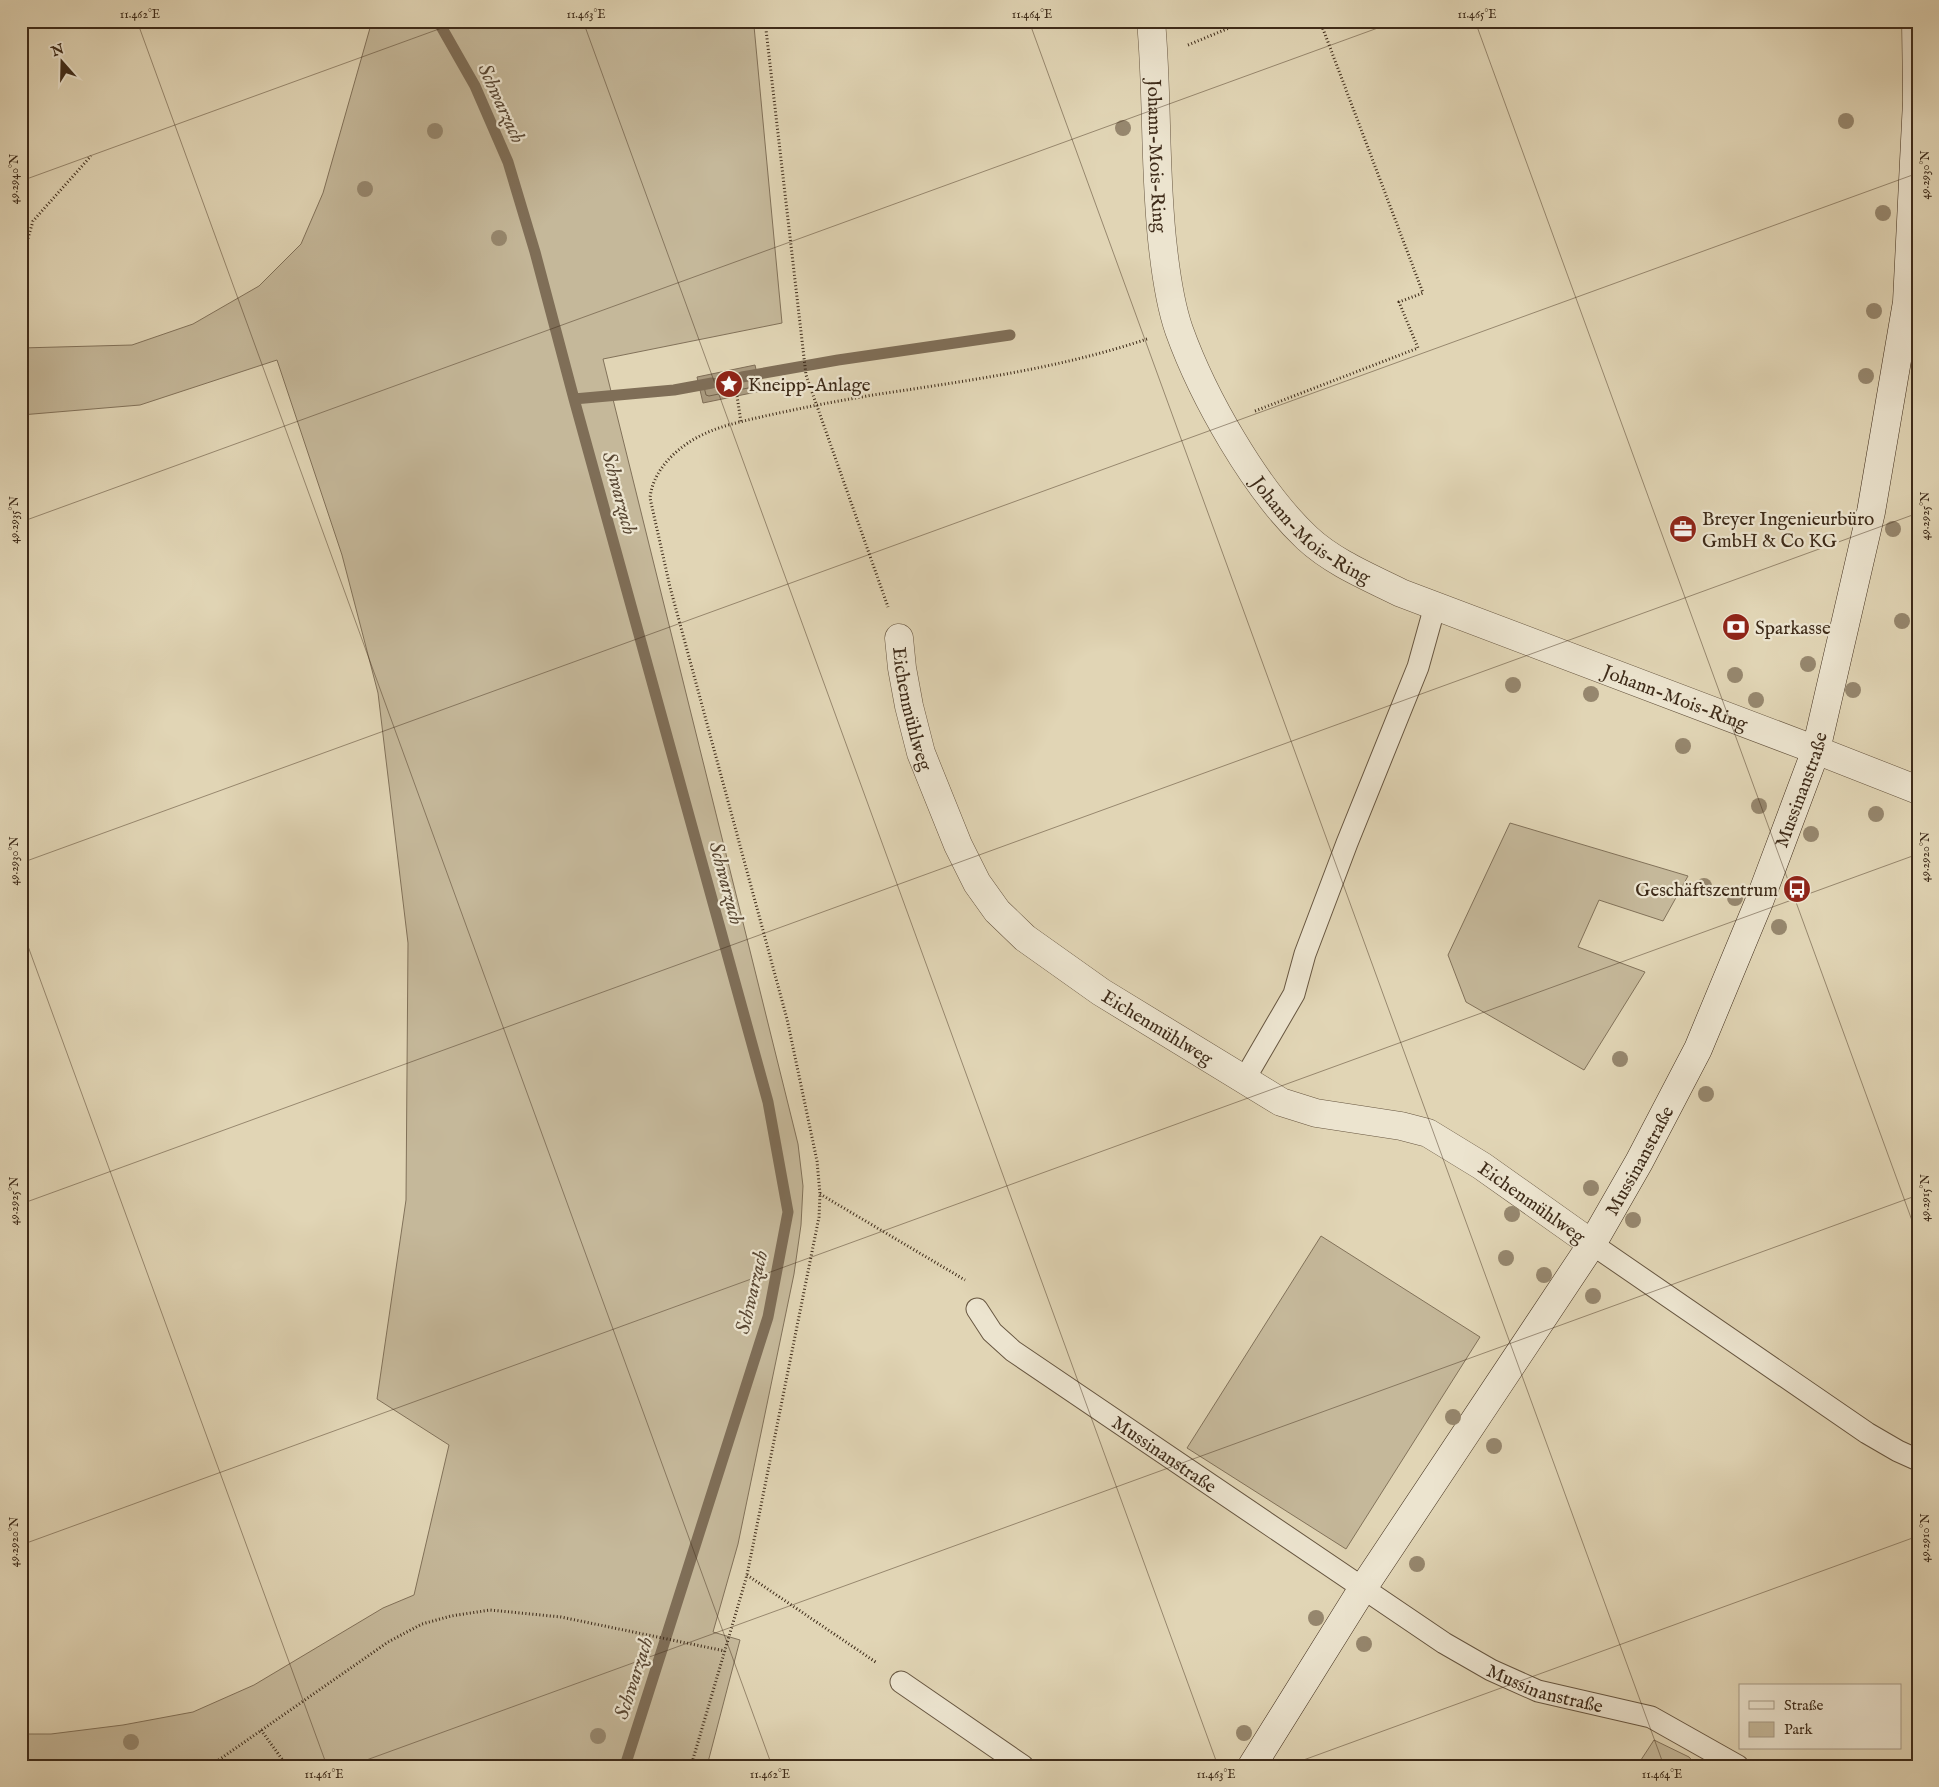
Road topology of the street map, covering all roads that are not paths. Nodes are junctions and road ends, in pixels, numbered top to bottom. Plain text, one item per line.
1 (1151, 21) edge
2 (1916, 21) edge
3 (1912, 302) edge
4 (1435, 606) junction
5 (899, 638) road end
6 (1816, 750) junction
7 (1918, 790) edge
8 (1244, 1080) junction
9 (1592, 1244) junction
10 (977, 1309) road end
11 (1918, 1460) edge
12 (1363, 1588) junction
13 (901, 1682) road end
14 (1023, 1766) edge
15 (1252, 1766) edge
16 (1738, 1766) edge

1 - 4 street, Johann-Mois-Ring
2 - 3 street, Mussinanstraße
3 - 6 street, Mussinanstraße
4 - 6 street, Johann-Mois-Ring
4 - 8 lane
5 - 8 street, Eichenmühlweg
6 - 7 street, Johann-Mois-Ring
6 - 9 street, Mussinanstraße
8 - 9 street, Eichenmühlweg
9 - 11 lane
9 - 12 street, Mussinanstraße
10 - 12 lane, Mussinanstraße
12 - 15 street, Mussinanstraße
12 - 16 lane, Mussinanstraße
13 - 14 lane

